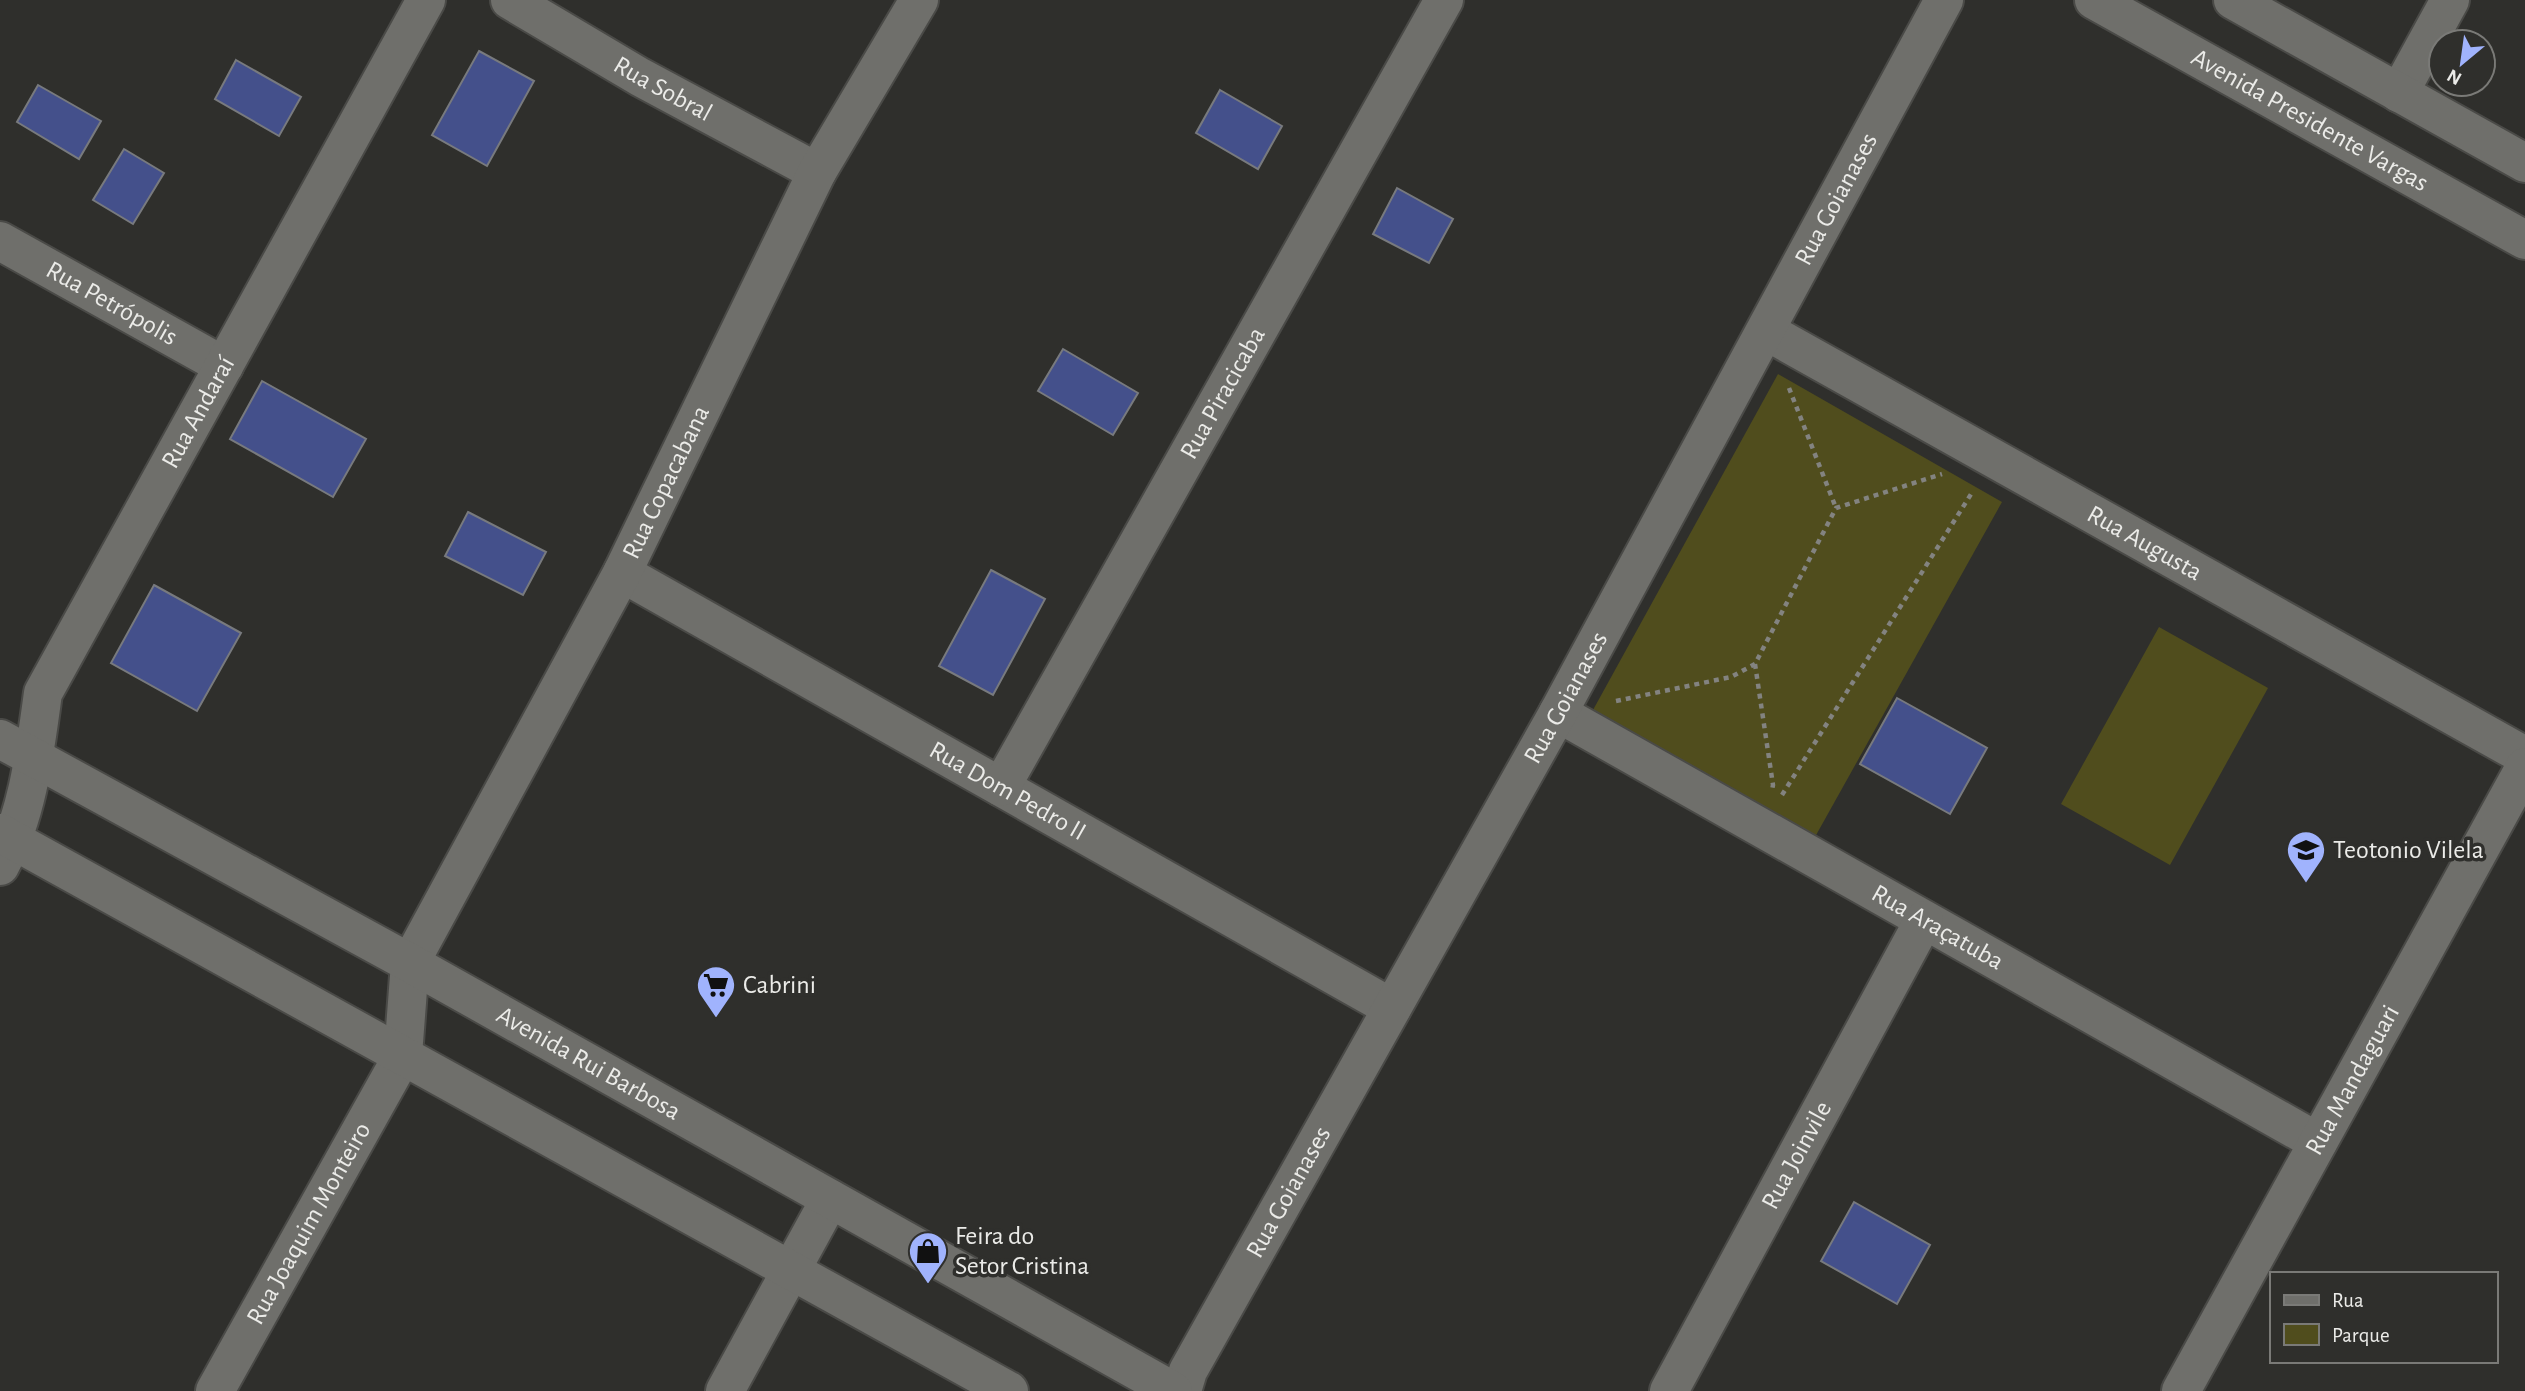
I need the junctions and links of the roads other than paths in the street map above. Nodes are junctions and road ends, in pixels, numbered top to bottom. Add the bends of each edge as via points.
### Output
1 (426, 0) edge
2 (510, 0) edge
3 (919, 0) edge
4 (1444, 0) edge
5 (1944, 0) edge
6 (2094, 0) edge
7 (2233, 0) edge
8 (2450, 0) edge
9 (2399, 93) junction
10 (2525, 163) edge
11 (817, 172) junction
12 (2525, 240) edge
13 (0, 241) edge
14 (1766, 331) junction
15 (224, 366) junction
16 (622, 573) junction
17 (1558, 713) junction
18 (0, 739) edge
19 (2525, 756) edge
20 (34, 758) junction
21 (2525, 767) edge
22 (1001, 787) junction
23 (4, 846) edge
24 (1924, 920) junction
25 (410, 963) junction
26 (1392, 1008) junction
27 (402, 1055) junction
28 (2318, 1142) junction
29 (830, 1199) junction
30 (791, 1271) junction
31 (215, 1391) edge
32 (724, 1391) edge
33 (1009, 1391) edge
34 (1173, 1391) edge
35 (1182, 1391) edge
36 (1670, 1391) edge
37 (2181, 1391) edge

1 - 15 street, Rua Andaraí
2 - 11 street, Rua Sobral via 640,77
3 - 11 street, Rua Copacabana
4 - 22 street, Rua Piracicaba
5 - 14 street, Rua Goianases
6 - 12 street, Avenida Presidente Vargas
7 - 9 street
8 - 9 street
9 - 10 street
11 - 16 street, Rua Copacabana
13 - 15 street, Rua Petrópolis
14 - 17 street, Rua Goianases
14 - 19 street, Rua Augusta
15 - 20 street, Rua Andaraí via 43,693
16 - 22 street, Rua Dom Pedro II
16 - 25 street, Rua Copacabana
17 - 24 street, Rua Araçatuba
17 - 26 street, Rua Goianases
18 - 20 street, Avenida Rui Barbosa
20 - 23 street, Rua Andaraí
20 - 25 street, Avenida Rui Barbosa
21 - 28 street, Rua Mandaguari
22 - 26 street, Rua Dom Pedro II
23 - 27 street
24 - 28 street, Rua Araçatuba
24 - 36 street, Rua Joinvile
25 - 27 street
25 - 29 street, Avenida Rui Barbosa
26 - 35 street, Rua Goianases via 1188,1371
27 - 30 street
27 - 31 street, Rua Joaquim Monteiro
28 - 37 street, Rua Mandaguari
29 - 30 street
29 - 34 street, Avenida Rui Barbosa
30 - 32 street
30 - 33 street

